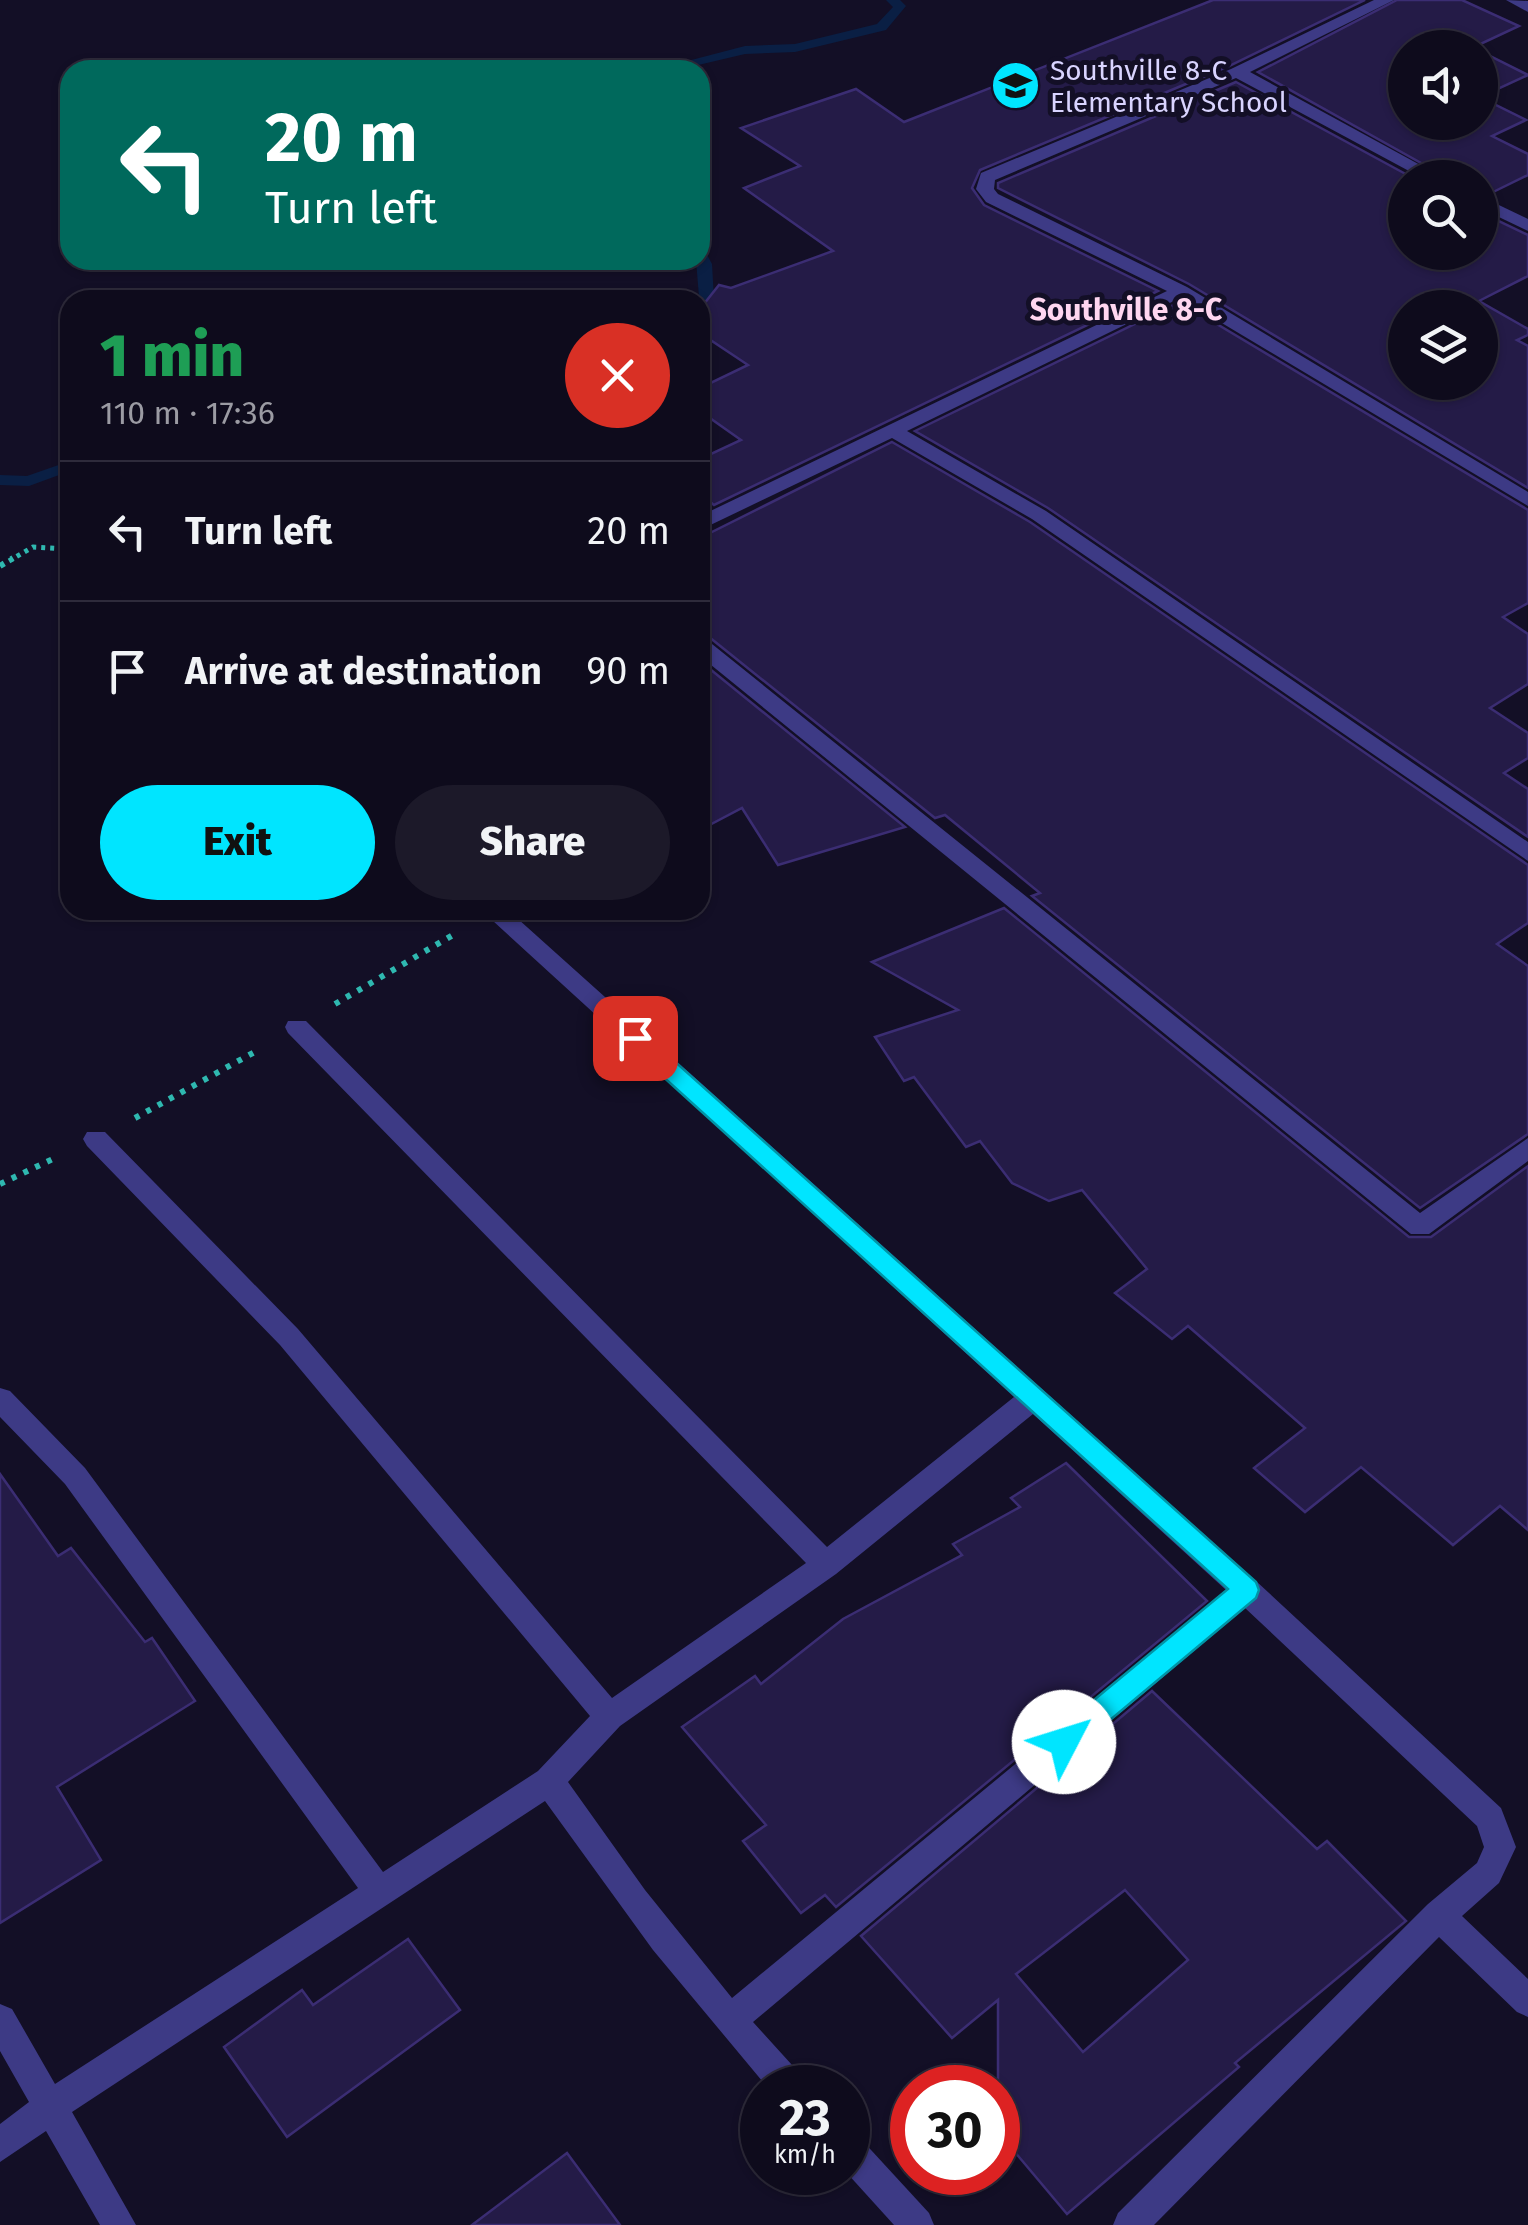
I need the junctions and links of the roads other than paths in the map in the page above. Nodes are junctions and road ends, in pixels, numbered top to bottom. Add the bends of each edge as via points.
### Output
1 (1386, 0) edge
2 (1514, 0) edge
3 (1528, 7) edge
4 (1237, 72) junction
5 (1402, 160) edge
6 (1498, 210) edge
7 (1528, 226) edge
8 (1181, 292) junction
9 (892, 430) junction
10 (1528, 500) edge
11 (710, 519) edge
12 (710, 653) edge
13 (1528, 853) edge
14 (503, 920) edge
15 (297, 1026) road end
16 (96, 1138) road end
17 (1528, 1148) edge
18 (0, 1398) edge
19 (1034, 1398) junction
20 (826, 1565) junction
21 (1246, 1590) junction
22 (608, 1717) junction
23 (549, 1781) junction
24 (380, 1894) junction
25 (1438, 1915) junction
26 (1528, 2000) edge
27 (0, 2020) edge
28 (728, 2021) junction
29 (769, 2065) edge
30 (51, 2106) junction
31 (0, 2145) edge
32 (870, 2174) edge
33 (119, 2225) edge
34 (917, 2225) edge
35 (1130, 2225) edge

1 - 4 street
2 - 3 street
4 - 5 street
4 - 8 street via 984,182 992,198
6 - 7 street
8 - 9 street
8 - 10 street
9 - 11 street
9 - 13 street via 1039,515
12 - 17 street via 1420,1228
14 - 19 street
15 - 20 street
16 - 22 street via 289,1337
18 - 24 street via 75,1476
19 - 20 street
19 - 21 street
20 - 22 street
21 - 25 street via 1490,1818 1500,1847 1488,1873
21 - 28 street
22 - 23 street
23 - 24 street
23 - 28 street
24 - 30 street
25 - 26 street
25 - 35 street
27 - 30 street
28 - 29 street
30 - 31 street
30 - 33 street
32 - 34 street

